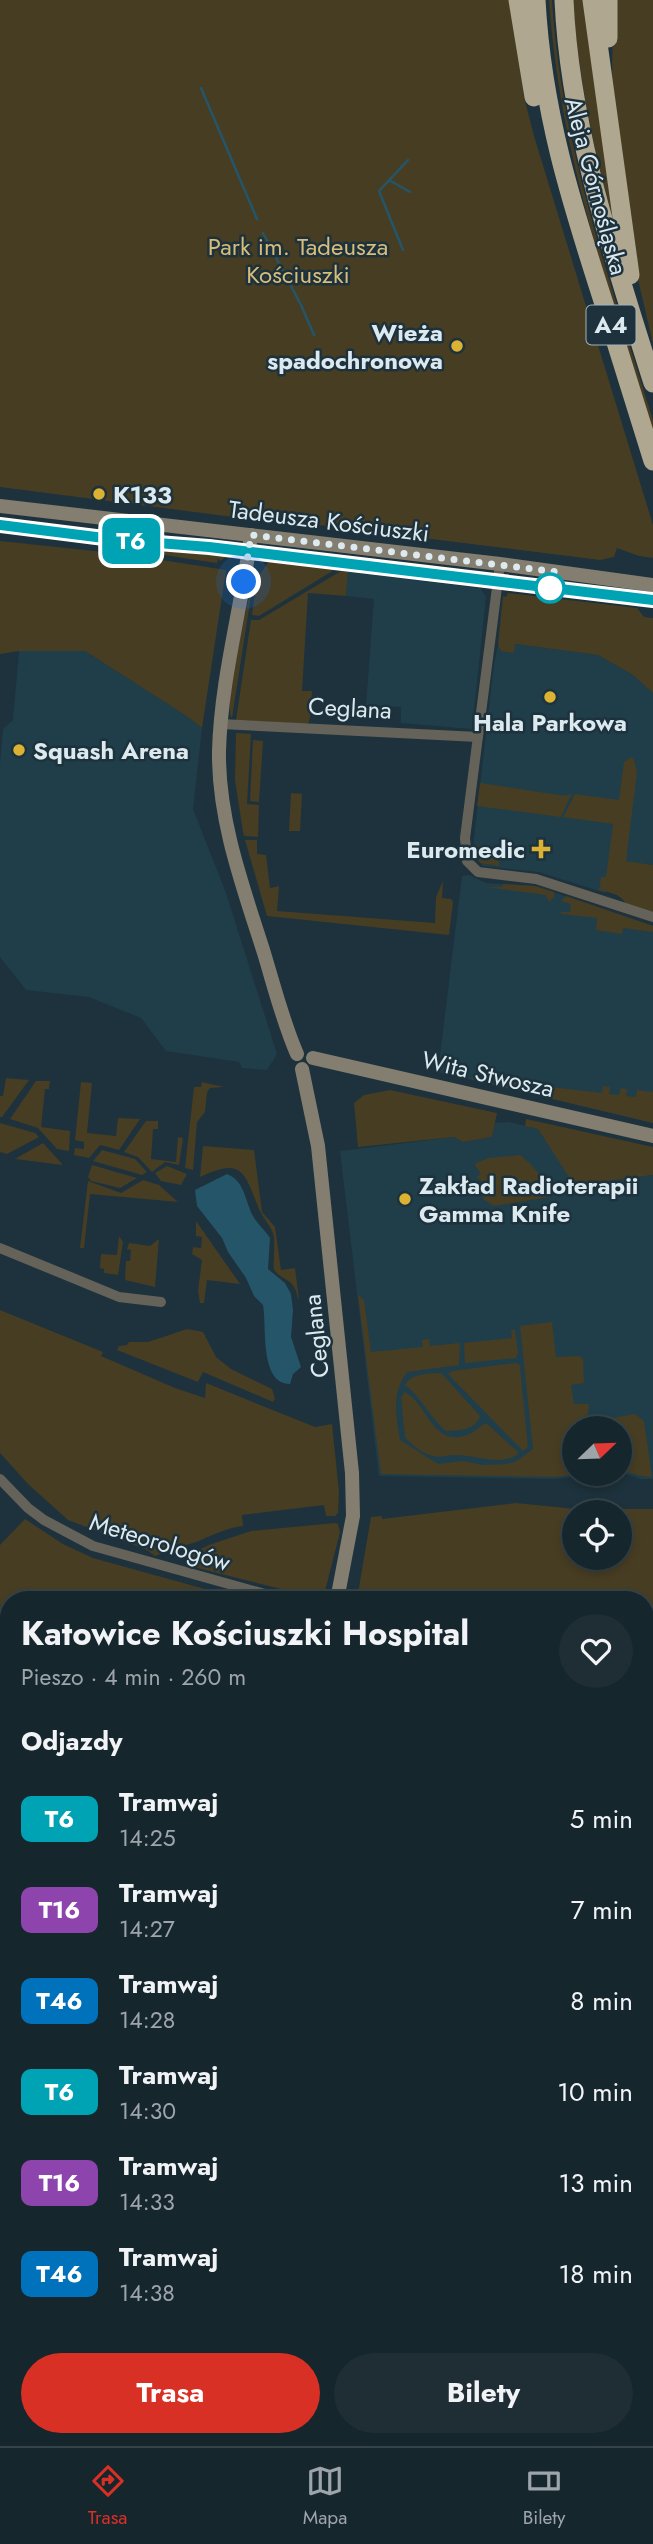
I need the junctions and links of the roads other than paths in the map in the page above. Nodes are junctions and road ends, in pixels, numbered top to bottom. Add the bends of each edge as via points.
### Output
1 (519, 0) edge
2 (536, 0) edge
3 (564, 0) edge
4 (592, 0) edge
5 (608, 0) edge
6 (607, 98) junction
7 (567, 190) junction
8 (639, 338) junction
9 (653, 383) edge
10 (653, 461) edge
11 (0, 506) edge
12 (251, 535) junction
13 (500, 564) junction
14 (650, 584) edge
15 (220, 724) junction
16 (478, 737) junction
17 (653, 917) edge
18 (307, 1063) junction
19 (653, 1136) edge
20 (0, 1248) edge
21 (160, 1302) dead end
22 (0, 1479) edge
23 (254, 1591) edge
24 (339, 1591) edge

1 - 7 highway via 541,129
2 - 7 highway, Aleja Górnośląska / A4 via 539,52
3 - 8 highway, Aleja Górnośląska / A4 via 582,136
4 - 6 highway
5 - 6 highway
6 - 8 highway
7 - 10 highway, Aleja Górnośląska / A4
8 - 9 highway, Aleja Górnośląska / A4
11 - 12 street, Tadeusza Kościuszki
12 - 13 street, Tadeusza Kościuszki
12 - 15 street
13 - 14 street, Tadeusza Kościuszki
13 - 16 street
15 - 16 street, Ceglana
15 - 18 street, Wita Stwosza via 227,829 297,1054 306,1051
16 - 17 street via 464,849 471,866 486,875 542,881
18 - 19 street, Wita Stwosza
18 - 24 street, Ceglana via 352,1473 354,1516
20 - 21 street via 119,1297
22 - 23 street, Meteorologów via 44,1520 93,1546

